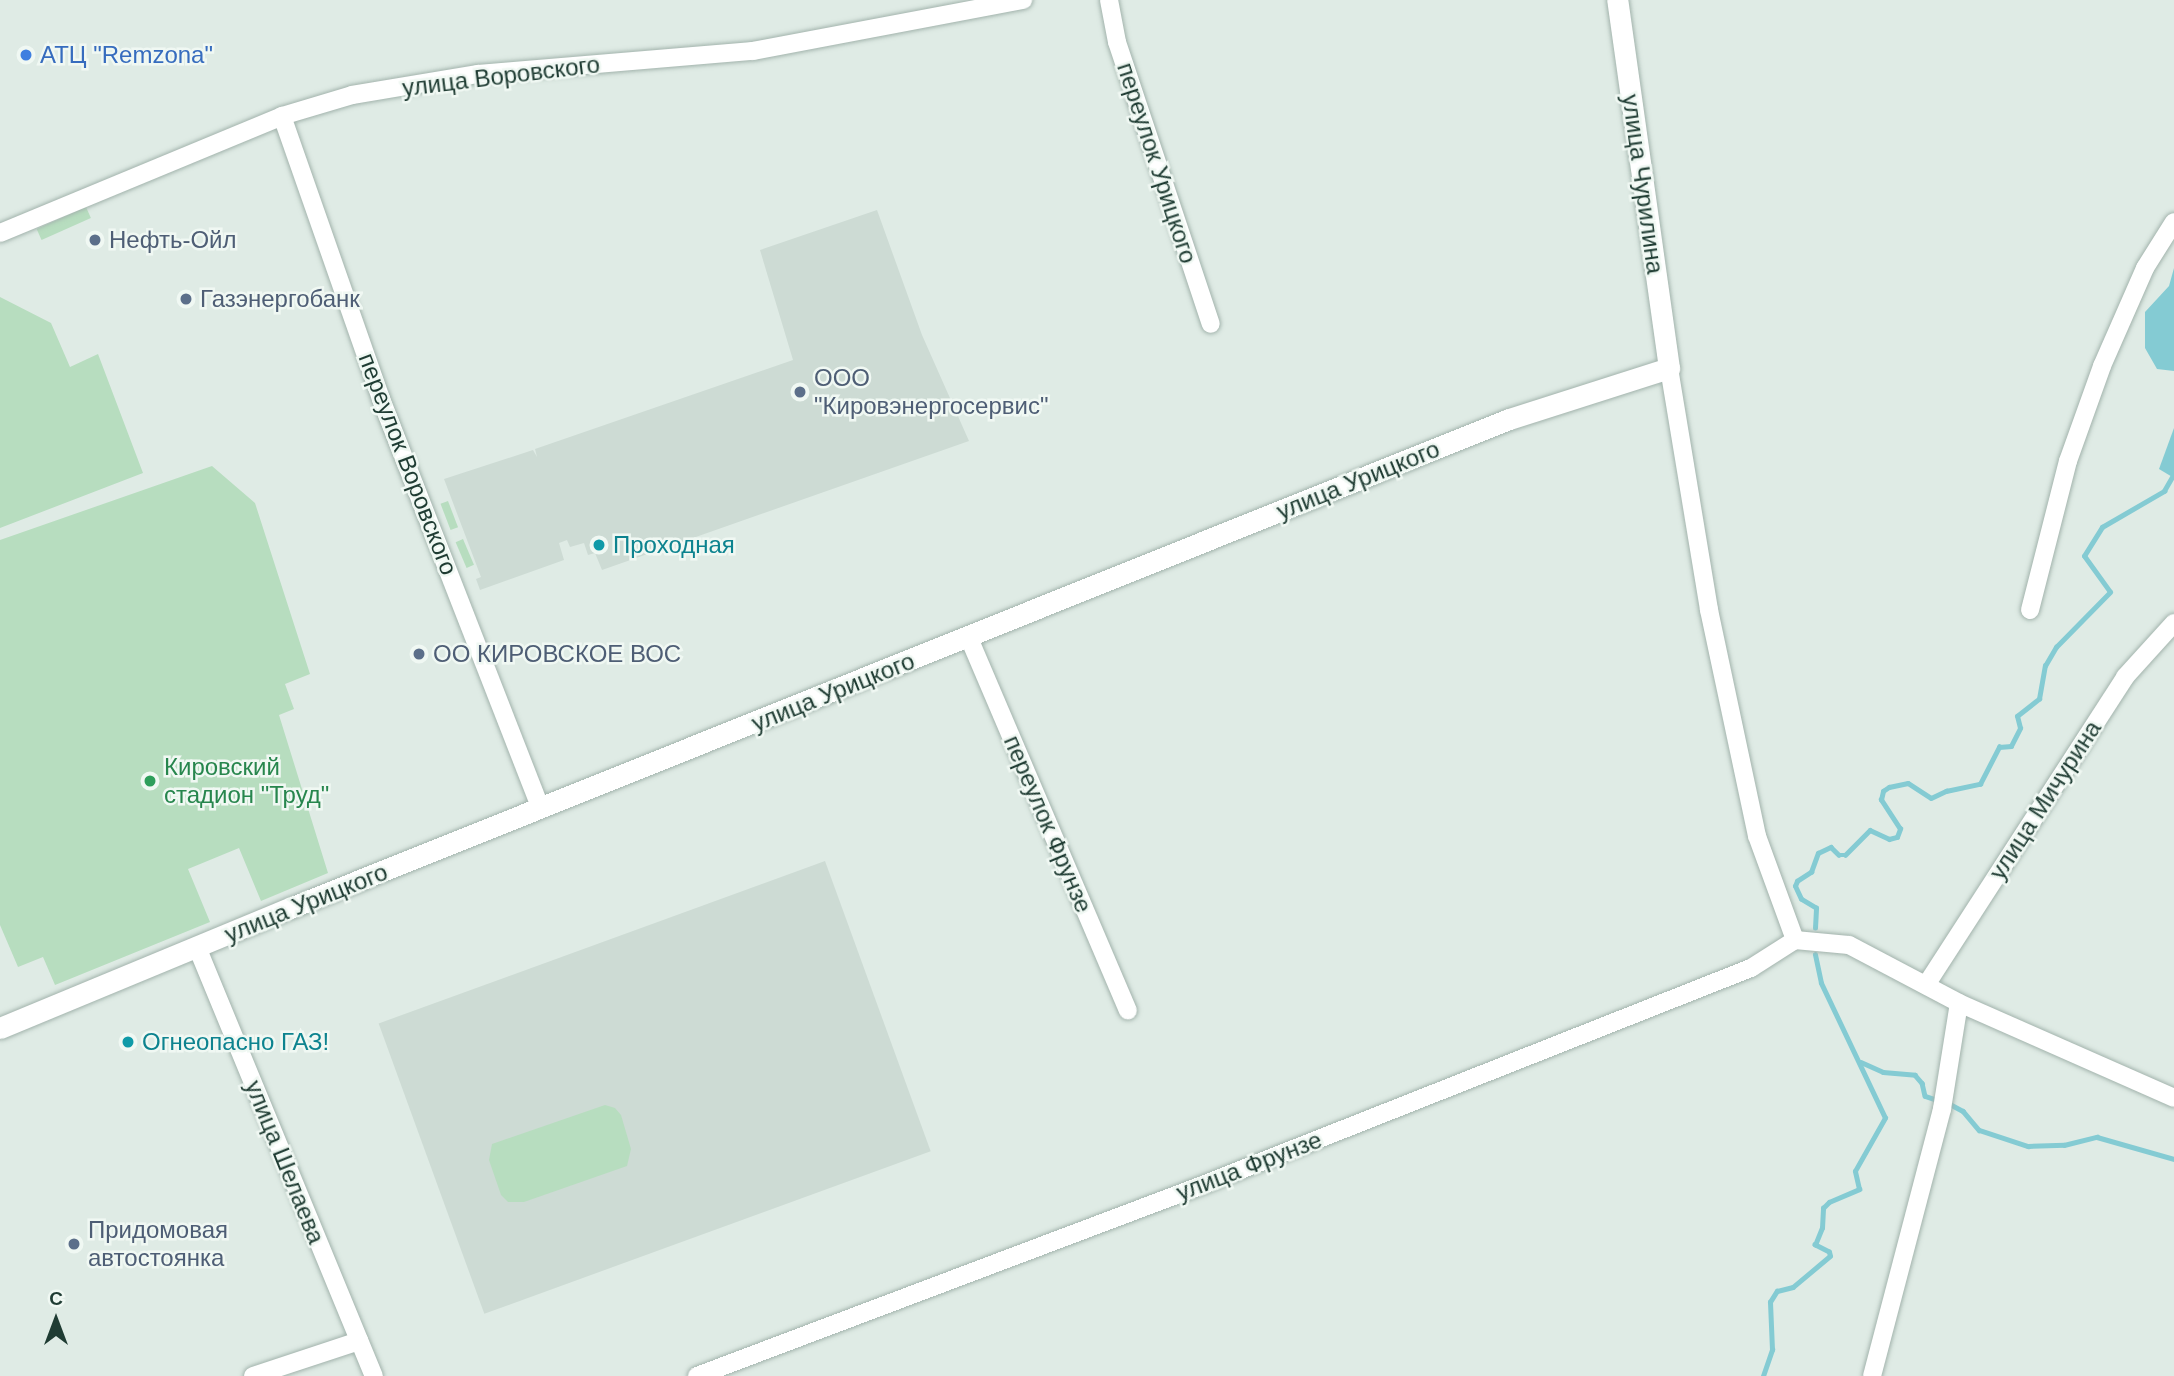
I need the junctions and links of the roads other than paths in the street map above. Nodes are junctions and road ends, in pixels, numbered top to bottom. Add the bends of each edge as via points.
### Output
1 (1023, 0) edge
2 (1109, 0) edge
3 (1617, 0) edge
4 (282, 116) junction
5 (2174, 222) edge
6 (0, 233) edge
7 (1211, 324) dead end
8 (1669, 368) junction
9 (2030, 610) dead end
10 (2174, 623) edge
11 (969, 638) junction
12 (541, 809) junction
13 (1795, 940) junction
14 (197, 947) junction
15 (1926, 985) junction
16 (1959, 1003) junction
17 (1128, 1011) dead end
18 (0, 1028) edge
19 (2174, 1098) edge
20 (359, 1341) junction
21 (253, 1376) edge
22 (374, 1376) edge
23 (697, 1376) edge
24 (1872, 1376) edge

1 - 4 street, улица Воровского via 752,51 478,74 352,95
2 - 7 street, переулок Урицкого via 1117,42
3 - 8 street, улица Чурилина
4 - 6 street, улица Воровского
4 - 12 street, переулок Воровского via 381,399
5 - 9 street via 2145,268 2102,366 2068,461
8 - 11 street, улица Урицкого via 1509,419
8 - 13 street via 1709,610 1757,836
10 - 15 street, улица Мичурина via 2125,677
11 - 12 street, улица Урицкого
11 - 17 street, переулок Фрунзе
12 - 14 street, улица Урицкого
13 - 15 street via 1849,945
13 - 23 street, улица Фрунзе via 1726,978 1200,1186
14 - 18 street, улица Урицкого
14 - 20 street, улица Шелаева
15 - 16 street
16 - 19 street
16 - 24 street via 1942,1109
20 - 21 street
20 - 22 street, улица Шелаева

